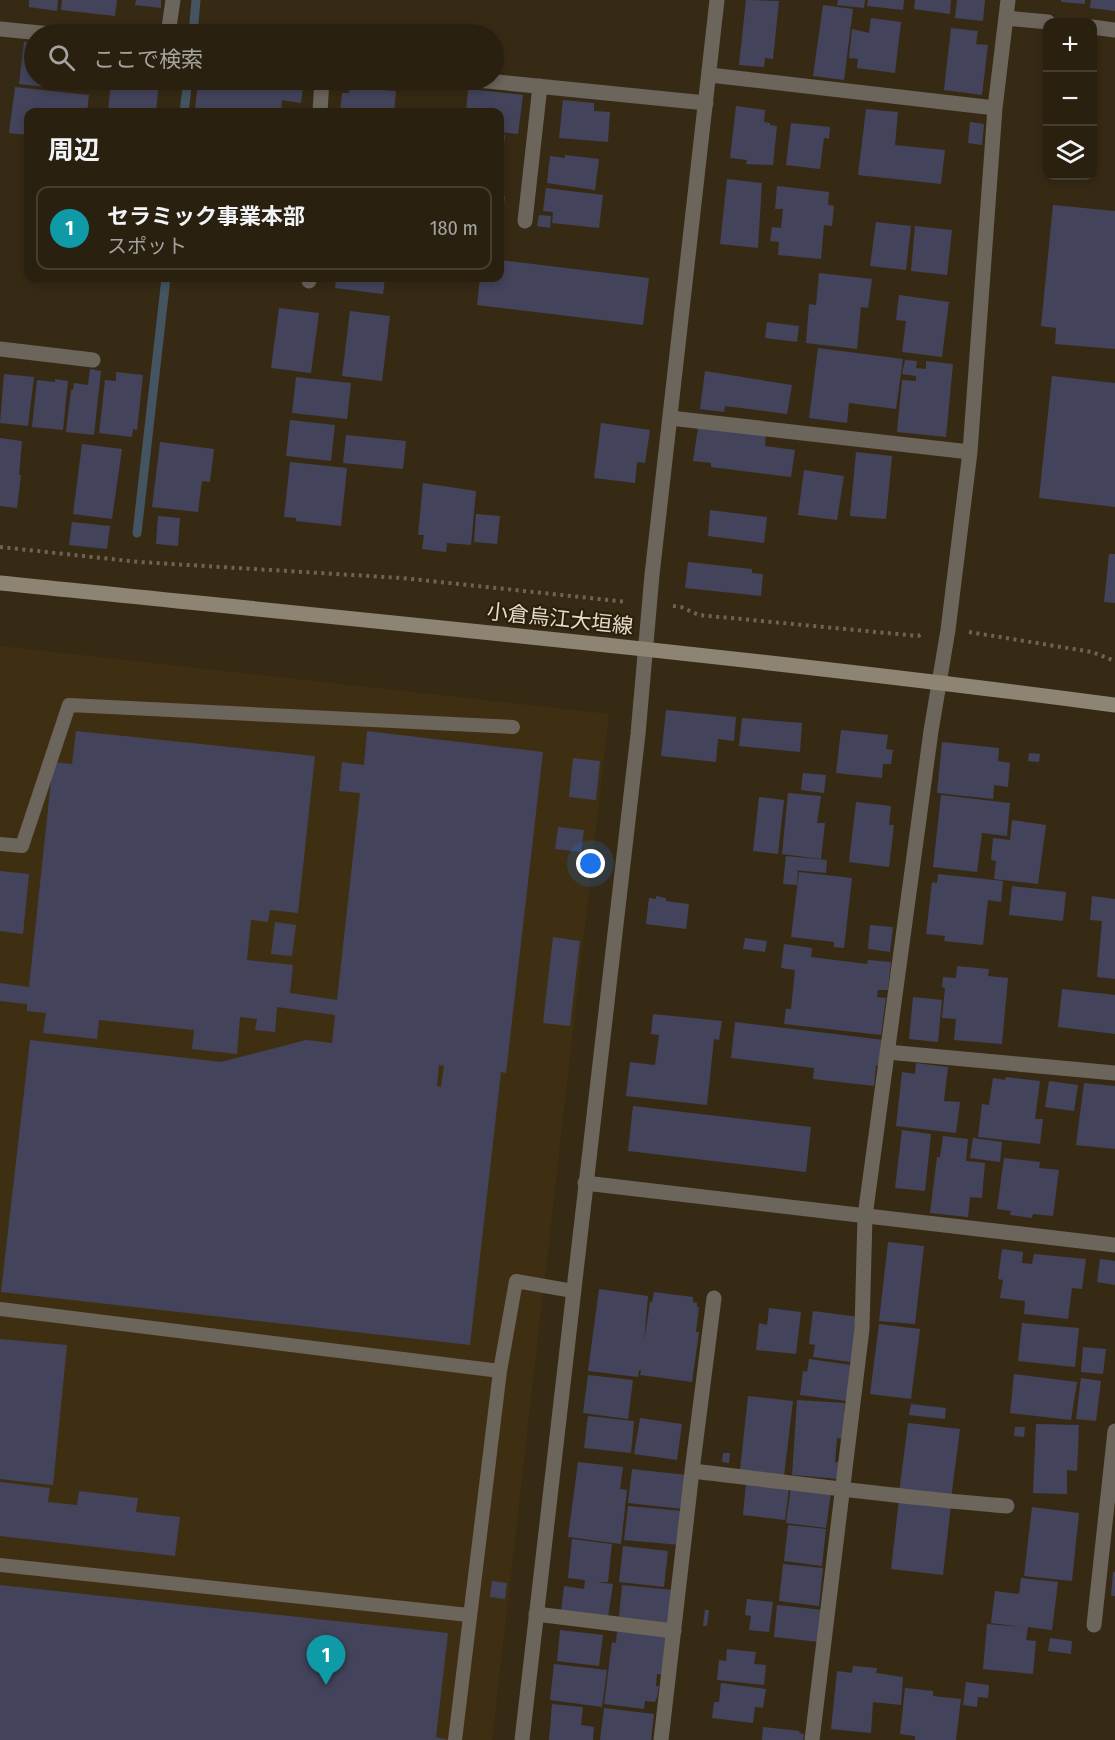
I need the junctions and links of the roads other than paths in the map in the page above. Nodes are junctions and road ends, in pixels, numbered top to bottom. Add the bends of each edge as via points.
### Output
1 (173, 0) edge
2 (717, 0) edge
3 (1008, 0) edge
4 (1006, 18) junction
5 (1043, 22) edge
6 (169, 24) edge
7 (1097, 28) edge
8 (0, 29) edge
9 (1115, 30) edge
10 (24, 31) edge
11 (710, 75) junction
12 (504, 83) edge
13 (540, 86) junction
14 (321, 90) edge
15 (706, 103) junction
16 (320, 108) edge
17 (995, 108) junction
18 (525, 221) dead end
19 (0, 349) edge
20 (93, 360) dead end
21 (670, 418) junction
22 (970, 452) junction
23 (0, 583) edge
24 (644, 649) junction
25 (938, 682) junction
26 (1115, 705) edge
27 (513, 727) dead end
28 (0, 844) edge
29 (887, 1052) junction
30 (1115, 1073) edge
31 (585, 1183) junction
32 (865, 1216) junction
33 (1115, 1245) edge
34 (573, 1290) junction
35 (714, 1298) dead end
36 (0, 1309) edge
37 (500, 1371) junction
38 (1115, 1431) edge
39 (692, 1471) junction
40 (843, 1488) junction
41 (1007, 1506) dead end
42 (0, 1565) edge
43 (536, 1614) junction
44 (469, 1615) junction
45 (1094, 1625) dead end
46 (674, 1631) junction
47 (455, 1740) edge
48 (522, 1740) edge
49 (662, 1740) edge
50 (812, 1740) edge

1 - 6 street
2 - 11 street
3 - 4 street
4 - 5 street
4 - 17 street
7 - 9 street
8 - 10 street
11 - 15 street
11 - 17 street
12 - 13 street
13 - 15 street
13 - 18 street
14 - 16 street
15 - 21 street
17 - 22 street
19 - 20 street
21 - 22 street
21 - 24 street
22 - 25 street
23 - 24 main road, 小倉烏江大垣線
24 - 25 main road, 小倉烏江大垣線
24 - 31 street via 638,734
25 - 26 main road, 小倉烏江大垣線
25 - 29 street
27 - 28 lane via 69,705 22,846
29 - 30 street
29 - 32 street
31 - 32 street
31 - 34 street
32 - 33 street
32 - 40 street via 862,1329
34 - 37 lane via 516,1281
34 - 43 street
35 - 39 street
36 - 37 lane
37 - 44 lane
38 - 45 street
39 - 40 street
39 - 46 street
40 - 41 street
40 - 50 street
42 - 44 lane
43 - 46 street
43 - 48 street
44 - 47 lane
46 - 49 street

